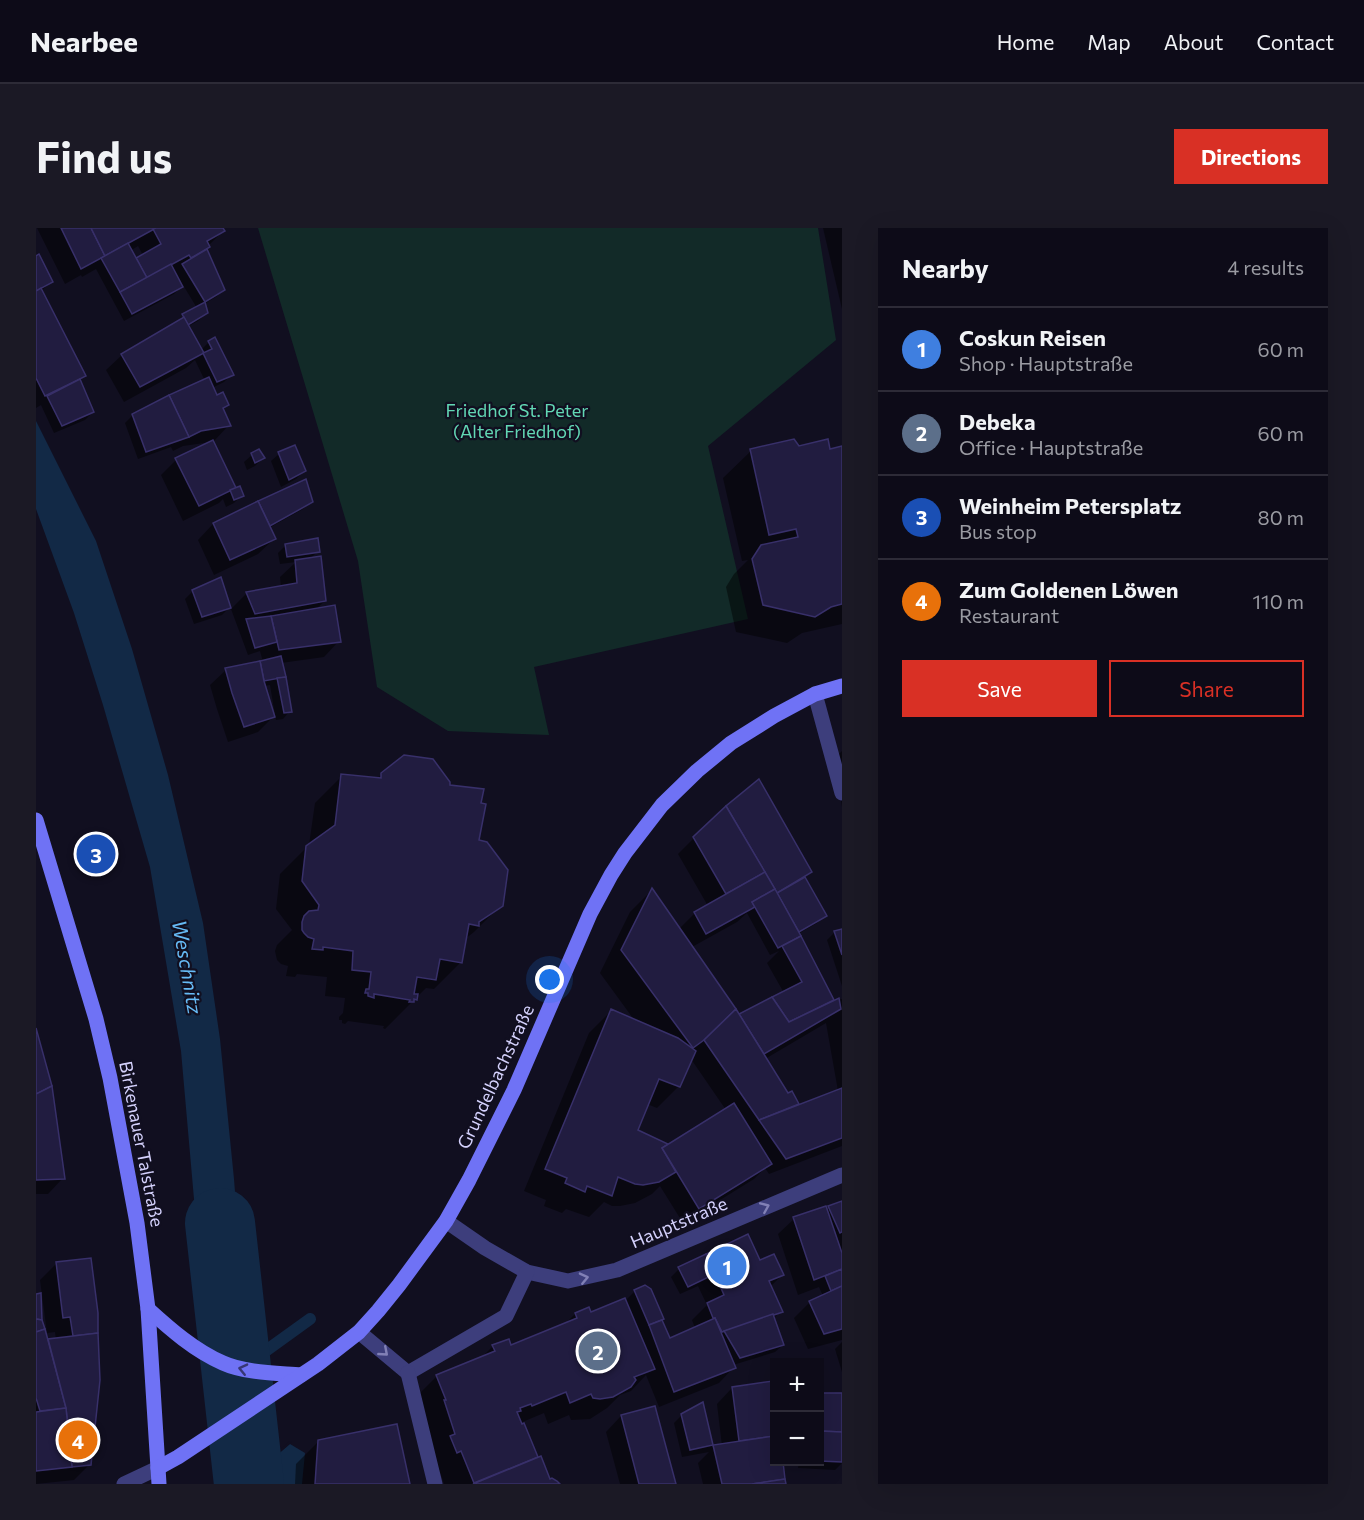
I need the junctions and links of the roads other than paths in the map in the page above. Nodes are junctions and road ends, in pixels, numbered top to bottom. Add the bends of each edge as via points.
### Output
1 (842, 686) edge
2 (814, 694) junction
3 (842, 793) edge
4 (36, 820) edge
5 (842, 1175) edge
6 (446, 1221) junction
7 (527, 1272) junction
8 (148, 1309) junction
9 (360, 1332) junction
10 (408, 1373) junction
11 (301, 1375) junction
12 (158, 1468) junction
13 (124, 1484) edge
14 (159, 1484) edge
15 (435, 1484) edge

1 - 2 main road, Grundelbachstraße
2 - 3 street
2 - 6 main road, Grundelbachstraße via 731,743 697,771 662,805 625,853 590,914 514,1090
4 - 8 main road, Birkenauer Talstraße via 108,1068 137,1222
7 -> 5 street, Hauptstraße via 568,1281 617,1270
6 - 7 street, Hauptstraße
6 - 9 main road, Grundelbachstraße
7 - 10 street via 506,1316
11 -> 8 main road via 258,1372 224,1364 199,1350
8 - 12 main road, Birkenauer Talstraße
9 -> 10 street
9 - 11 main road, Grundelbachstraße
10 - 15 street
11 - 12 main road, Grundelbachstraße
12 - 13 street
12 - 14 main road, Birkenauer Talstraße

